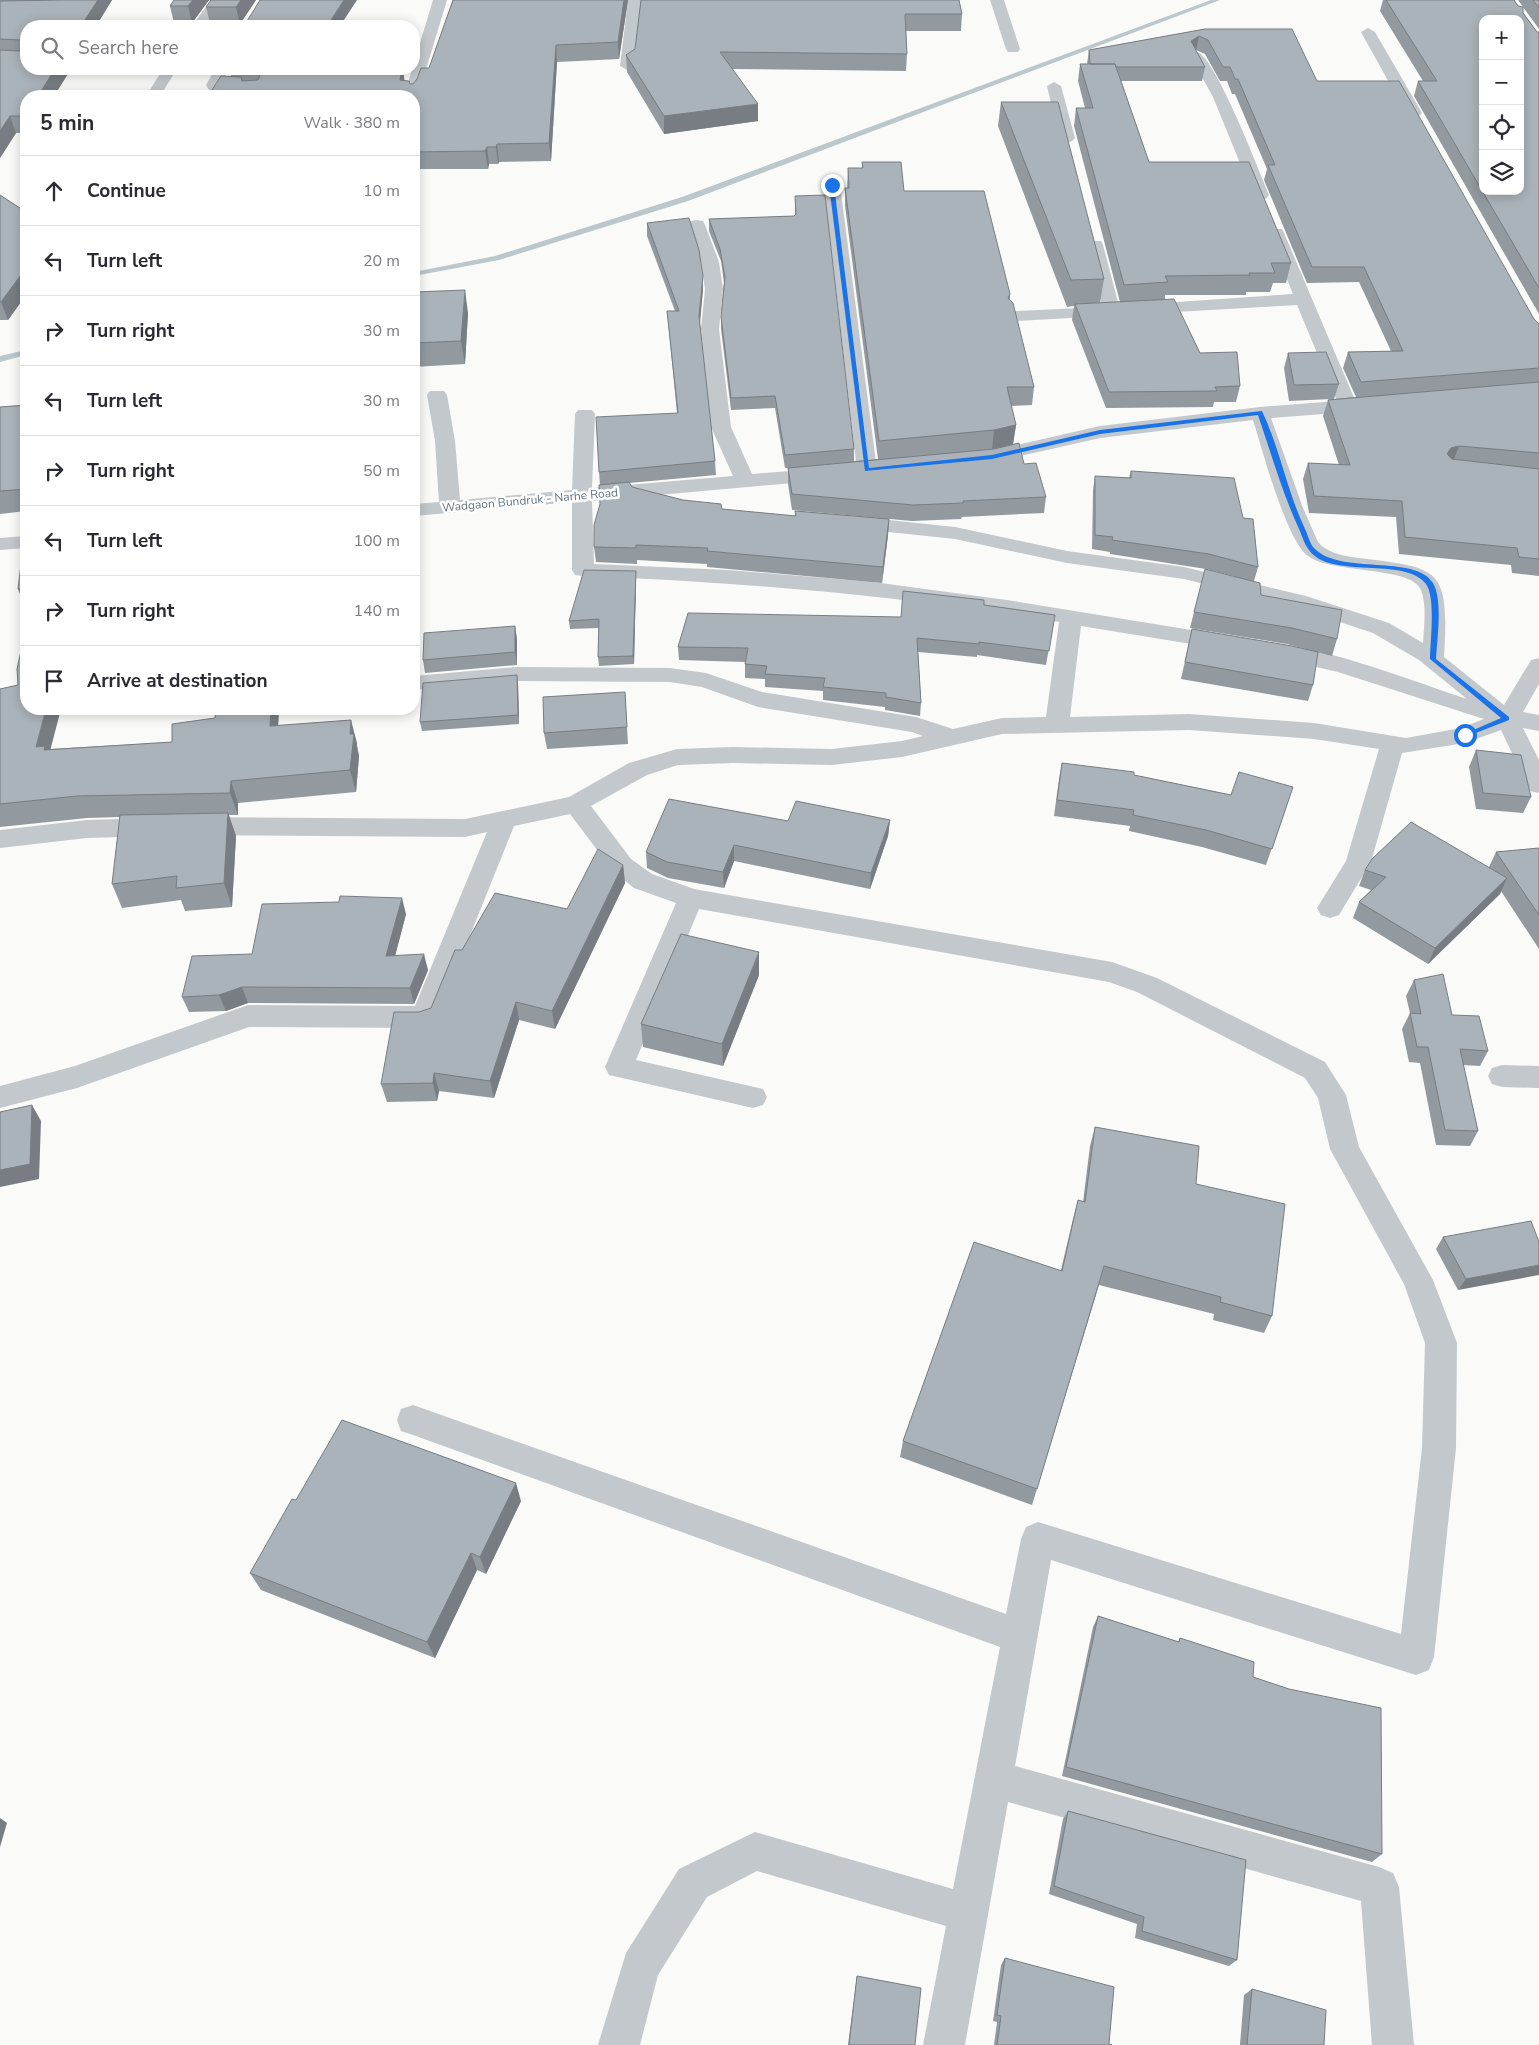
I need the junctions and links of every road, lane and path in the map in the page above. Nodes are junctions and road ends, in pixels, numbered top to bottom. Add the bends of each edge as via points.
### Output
1 (218, 0) edge
2 (440, 0) edge
3 (635, 0) edge
4 (997, 0) edge
5 (204, 20) edge
6 (1368, 32) dead end
7 (1013, 49) dead end
8 (1197, 56) edge
9 (627, 66) edge
10 (420, 69) edge
11 (166, 75) edge
12 (219, 75) edge
13 (418, 75) edge
14 (258, 86) edge
15 (1054, 86) dead end
16 (157, 90) edge
17 (414, 90) edge
18 (1422, 127) edge
19 (1071, 152) edge
20 (832, 185) dead end
21 (697, 225) dead end
22 (1090, 227) edge
23 (1303, 299) junction
24 (1112, 312) junction
25 (1017, 316) edge
26 (436, 396) dead end
27 (1386, 403) edge
28 (1348, 406) junction
29 (1260, 413) junction
30 (585, 414) dead end
31 (963, 460) edge
32 (745, 481) junction
33 (619, 492) junction
34 (582, 495) junction
35 (450, 507) junction
36 (684, 508) edge
37 (420, 510) edge
38 (829, 520) edge
39 (20, 542) edge
40 (0, 544) edge
41 (1071, 618) junction
42 (1433, 659) junction
43 (1539, 665) edge
44 (420, 682) edge
45 (1506, 719) junction
46 (1539, 723) edge
47 (1056, 725) junction
48 (953, 738) junction
49 (1392, 744) junction
50 (1539, 785) edge
51 (576, 804) junction
52 (504, 820) junction
53 (0, 839) edge
54 (691, 898) junction
55 (1330, 908) dead end
56 (1502, 1076) dead end
57 (1539, 1077) edge
58 (0, 1096) edge
59 (753, 1097) dead end
60 (413, 1420) dead end
61 (1021, 1636) junction
62 (993, 1779) junction
63 (968, 1913) junction
64 (619, 2045) edge
65 (944, 2045) edge
66 (1393, 2045) edge

1 - 5 street
2 - 10 street
3 - 9 street
4 - 7 street
6 - 18 street
8 - 23 street via 1220,97
11 - 16 street
12 - 14 street via 214,87
13 - 17 street
15 - 19 street
20 - 32 street, Wadgaon Bundruk - Narhe Road via 876,469
21 - 32 street via 710,262 714,289 710,329 721,427
22 - 24 street
23 - 24 street
23 - 28 street
24 - 25 street
26 - 35 street via 445,440
27 - 28 street
28 - 29 street
29 - 31 street via 1100,432 992,457
29 - 42 street via 1295,515 1312,550 1342,564 1393,568 1418,575 1430,584 1434,604
30 - 34 street
32 - 33 street, Wadgaon Bundruk - Narhe Road
33 - 34 street, Wadgaon Bundruk - Narhe Road
33 - 36 street
34 - 35 street, Wadgaon Bundruk - Narhe Road
34 - 41 street via 583,570 722,575 874,589
35 - 37 street, Wadgaon Bundruk - Narhe Road
38 - 42 street via 956,534 1067,557 1184,573 1298,601 1381,628
39 - 40 street
41 - 45 street via 1287,653 1357,671
41 - 47 street
42 - 45 street
43 - 45 street
44 - 48 street via 517,674 670,675 706,680 758,699 916,725
45 - 46 street
45 - 49 street via 1465,735 1406,746
45 - 50 street
47 - 48 street via 1002,726
47 - 49 street via 1189,722 1314,731
48 - 51 street via 902,749 832,757 676,757 638,769
49 - 55 street via 1358,862
51 - 52 street
51 - 54 street via 622,866 643,881
52 - 53 street via 465,828 260,824 87,829
52 - 58 street via 424,1017 248,1016 77,1076
54 - 59 street via 619,1067
54 - 61 street via 1112,972 1147,985 1315,1070 1332,1095 1345,1149 1418,1280 1440,1343 1438,1448 1416,1657 1038,1539
56 - 57 street
60 - 61 street
61 - 62 street
62 - 63 street
62 - 66 street via 1379,1886
63 - 64 street via 755,1851 693,1882 640,1967
63 - 65 street

